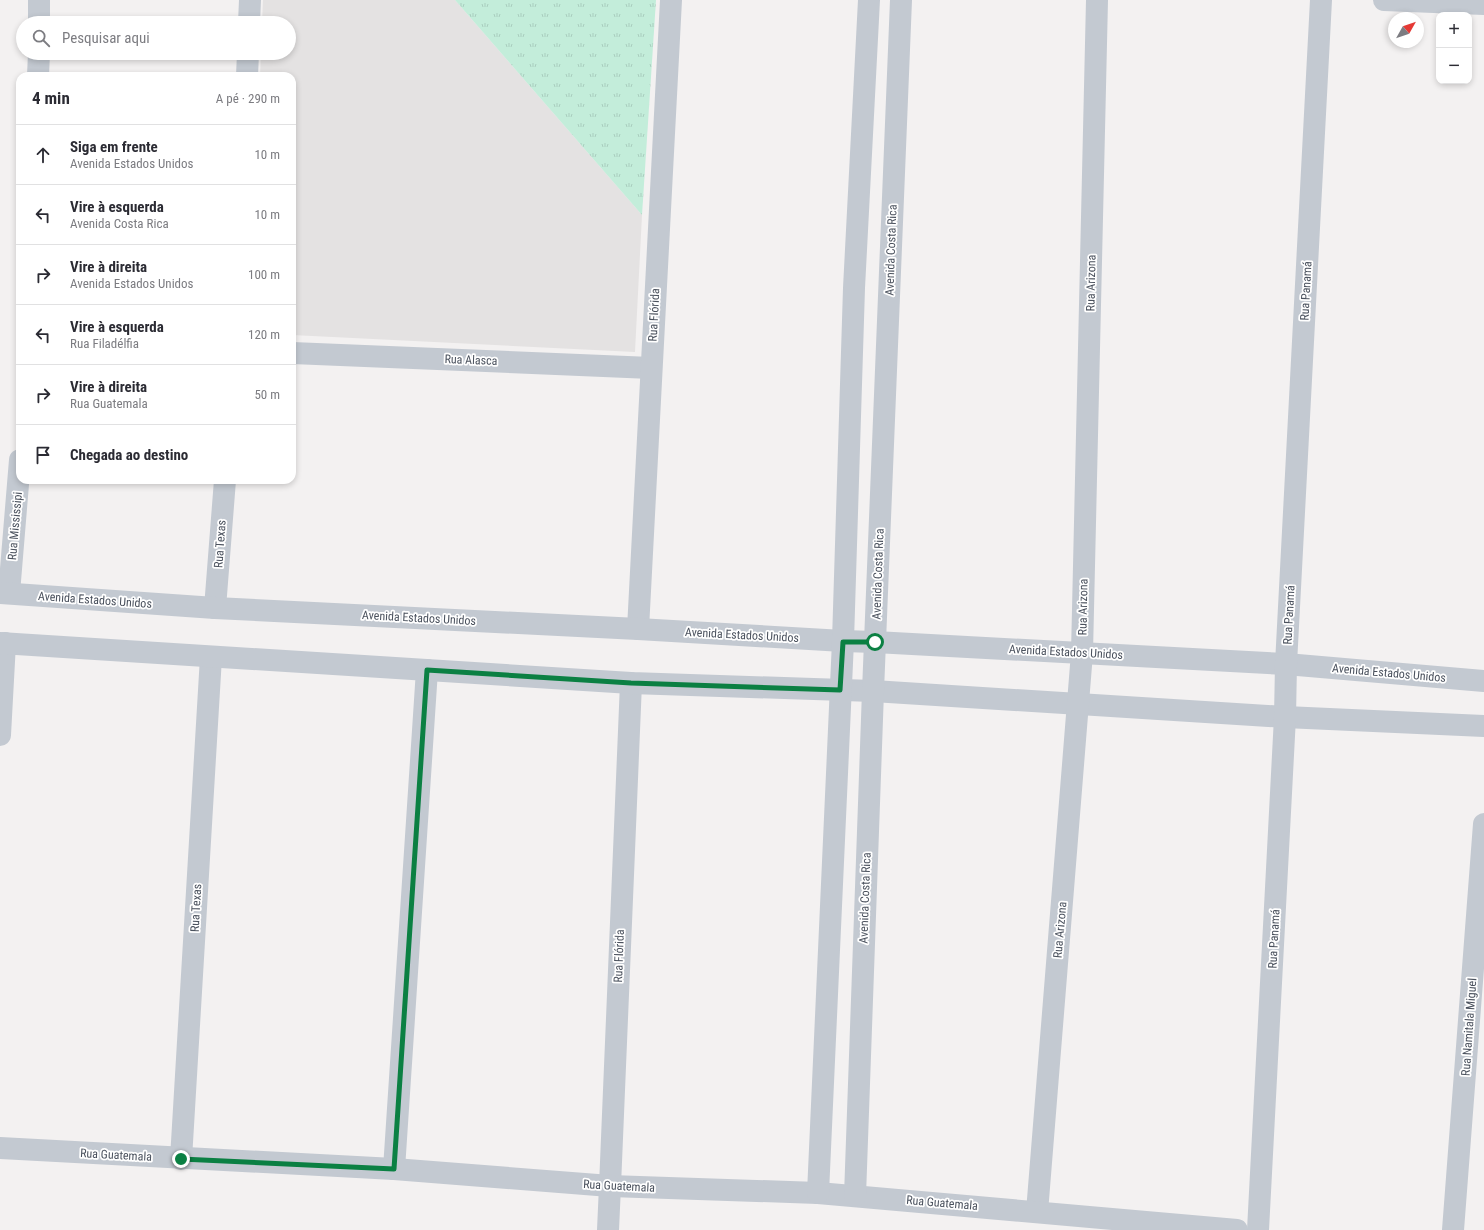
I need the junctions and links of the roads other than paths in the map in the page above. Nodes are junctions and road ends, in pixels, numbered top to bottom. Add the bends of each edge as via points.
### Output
1 (39, 0) edge
2 (250, 0) edge
3 (671, 0) edge
4 (869, 0) edge
5 (901, 0) edge
6 (1097, 0) edge
7 (1321, 0) edge
8 (1384, 0) edge
9 (1484, 4) edge
10 (39, 16) edge
11 (249, 16) edge
12 (38, 60) edge
13 (248, 60) edge
14 (38, 72) edge
15 (247, 72) edge
16 (296, 352) edge
17 (651, 368) junction
18 (17, 484) edge
19 (225, 484) edge
20 (5, 593) edge
21 (215, 608) junction
22 (638, 629) junction
23 (843, 642) junction
24 (875, 642) junction
25 (2, 643) edge
26 (1082, 653) junction
27 (211, 657) junction
28 (1286, 664) junction
29 (427, 670) junction
30 (1484, 681) edge
31 (631, 683) junction
32 (840, 690) junction
33 (873, 691) junction
34 (1077, 703) junction
35 (1285, 716) junction
36 (1484, 726) edge
37 (0, 735) edge
38 (1484, 824) edge
39 (0, 1148) edge
40 (181, 1159) junction
41 (394, 1169) junction
42 (610, 1186) junction
43 (818, 1193) junction
44 (855, 1196) junction
45 (1037, 1212) junction
46 (608, 1230) edge
47 (1237, 1230) edge
48 (1258, 1230) edge
49 (1453, 1230) edge

1 - 10 street
2 - 11 street
3 - 17 street, Rua Flórida
4 - 23 street via 854,288
5 - 24 street, Avenida Costa Rica
6 - 26 street, Rua Arizona
7 - 28 street, Rua Panamá
8 - 9 street
12 - 14 street
13 - 15 street
16 - 17 street, Rua Alasca
17 - 22 street, Rua Flórida
18 - 20 street, Rua Mississipi
19 - 21 street, Rua Texas
20 - 21 street, Avenida Estados Unidos
21 - 22 street, Avenida Estados Unidos
22 - 23 street, Avenida Estados Unidos
23 - 24 street, Avenida Estados Unidos
23 - 32 street
24 - 26 street, Avenida Estados Unidos
24 - 33 street, Avenida Costa Rica
25 - 27 street
25 - 37 street
26 - 28 street, Avenida Estados Unidos
26 - 34 street, Rua Arizona
27 - 29 street
27 - 40 street, Rua Texas
28 - 30 street, Avenida Estados Unidos
28 - 35 street, Rua Panamá
29 - 31 street
29 - 41 street
31 - 32 street
31 - 42 street, Rua Flórida
32 - 33 street
32 - 43 street
33 - 34 street
33 - 44 street, Avenida Costa Rica
34 - 35 street
34 - 45 street, Rua Arizona
35 - 36 street
35 - 48 street, Rua Panamá
38 - 49 street, Rua Namitala Miguel
39 - 40 street, Rua Guatemala
40 - 41 street, Rua Guatemala
41 - 42 street, Rua Guatemala
42 - 43 street, Rua Guatemala
42 - 46 street, Rua Flórida
43 - 44 street, Rua Guatemala
44 - 45 street, Rua Guatemala
45 - 47 street, Rua Guatemala

